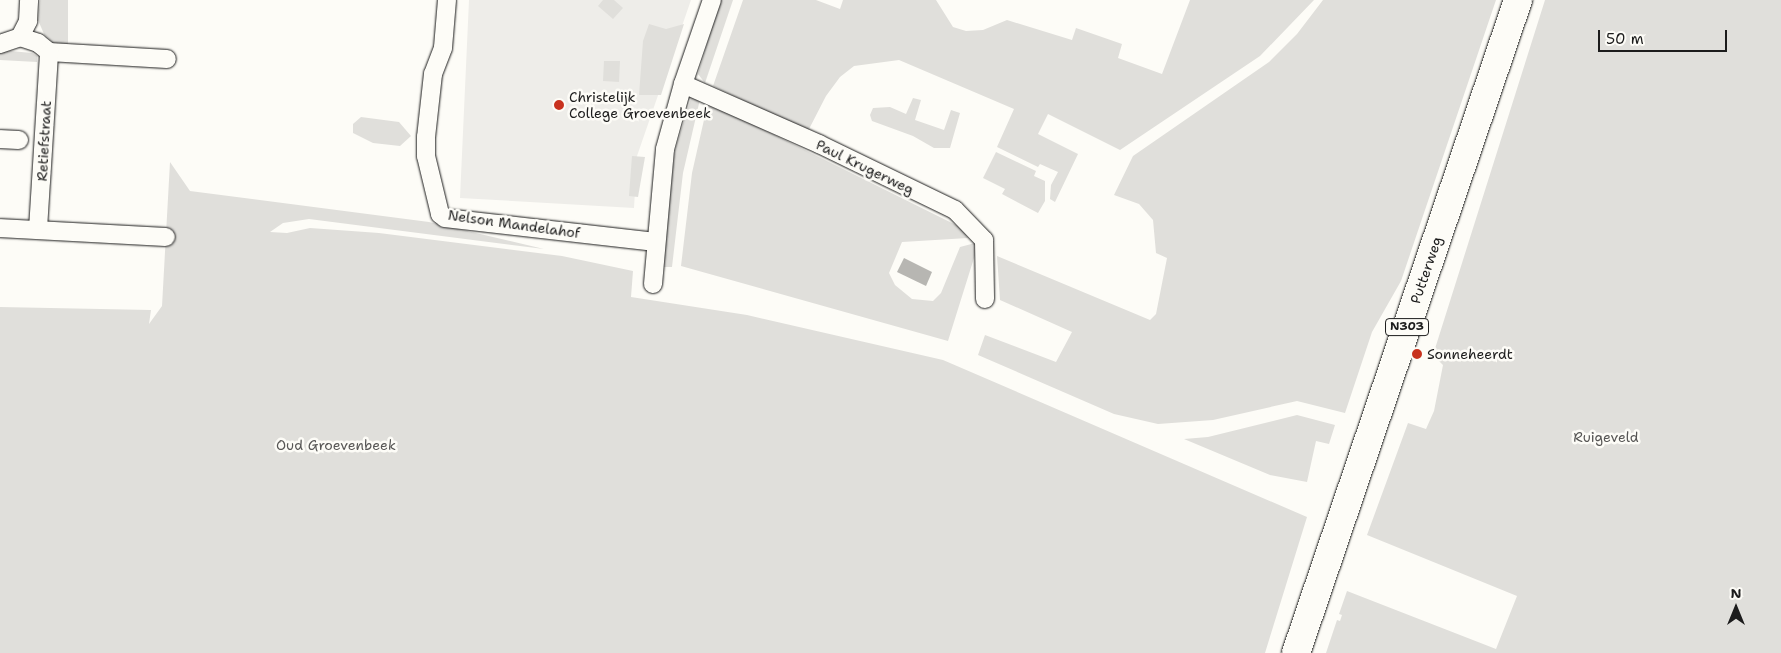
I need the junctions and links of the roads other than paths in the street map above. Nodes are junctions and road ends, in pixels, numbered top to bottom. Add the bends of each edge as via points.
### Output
1 (29, 0) edge
2 (447, 0) edge
3 (712, 0) edge
4 (1518, 0) edge
5 (20, 37) junction
6 (0, 44) edge
7 (49, 52) junction
8 (167, 59) dead end
9 (683, 84) junction
10 (0, 139) edge
11 (19, 140) dead end
12 (0, 228) edge
13 (38, 230) junction
14 (166, 237) dead end
15 (656, 242) junction
16 (653, 284) dead end
17 (985, 299) dead end
18 (1296, 653) edge

1 - 5 street via 28,21
2 - 15 street, Nelson Mandelahof via 443,48 433,74 426,137 426,156 440,214 445,218
3 - 9 street
4 - 18 main road, Putterweg / N303
5 - 6 street
5 - 7 street
7 - 8 street
7 - 13 street, Retiefstraat
9 - 15 street via 665,149
9 - 17 street, Paul Krugerweg via 819,144 955,210 984,240
10 - 11 street, Retiefstraat
12 - 13 street
13 - 14 street
15 - 16 street

